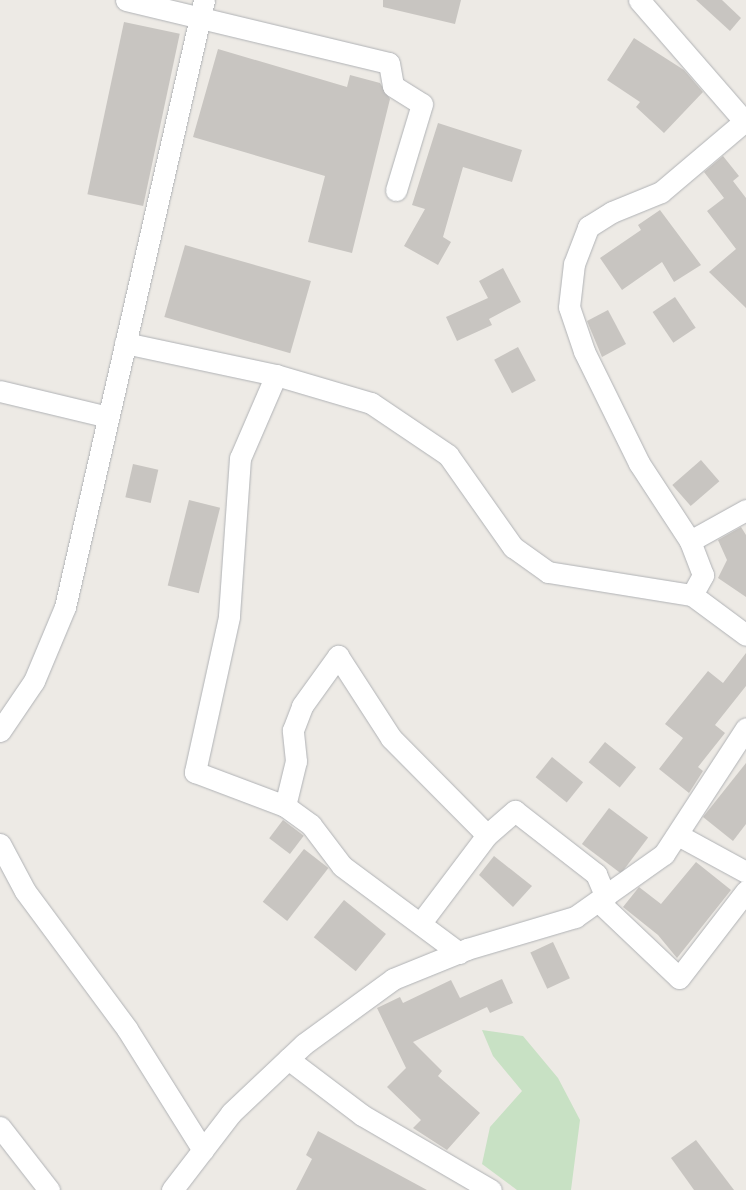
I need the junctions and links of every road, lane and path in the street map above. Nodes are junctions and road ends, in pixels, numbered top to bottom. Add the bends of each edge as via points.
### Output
1 (126, 0) edge
2 (639, 0) edge
3 (202, 9) edge
4 (746, 121) edge
5 (396, 190) dead end
6 (125, 343) junction
7 (276, 375) junction
8 (0, 391) edge
9 (108, 417) junction
10 (746, 510) edge
11 (690, 541) junction
12 (692, 595) junction
13 (746, 635) edge
14 (746, 728) edge
15 (0, 731) edge
16 (285, 806) junction
17 (487, 835) junction
18 (678, 835) junction
19 (0, 844) edge
20 (746, 872) edge
21 (746, 891) edge
22 (602, 900) junction
23 (420, 924) junction
24 (459, 953) junction
25 (288, 1059) junction
26 (0, 1127) edge
27 (203, 1150) junction
28 (49, 1190) edge
29 (172, 1190) edge
30 (491, 1190) edge

1 - 3 street
2 - 4 street
3 - 5 street via 389,63 393,86 422,104
3 - 6 street
4 - 11 street via 661,192 612,212 588,227 574,264 569,307 584,351 639,463
6 - 7 street
6 - 9 street
7 - 12 street via 371,404 427,438 448,455 513,547 548,572
7 - 16 street via 240,458 229,617 195,772
8 - 9 street
9 - 15 street via 65,607 34,681
10 - 11 street
11 - 12 street via 704,575
12 - 13 street
14 - 18 street
16 - 17 street via 296,761 296,722 302,706 338,656 392,738
16 - 23 street via 311,825 342,866
17 - 22 street via 515,811 596,874
17 - 23 street
18 - 20 street
18 - 22 street via 664,854
19 - 27 street via 25,891 127,1029
21 - 22 street via 679,978
22 - 24 street via 575,917
23 - 24 street
24 - 25 street via 393,979
25 - 27 street via 231,1113
25 - 30 street via 362,1115
26 - 28 street
27 - 29 street

